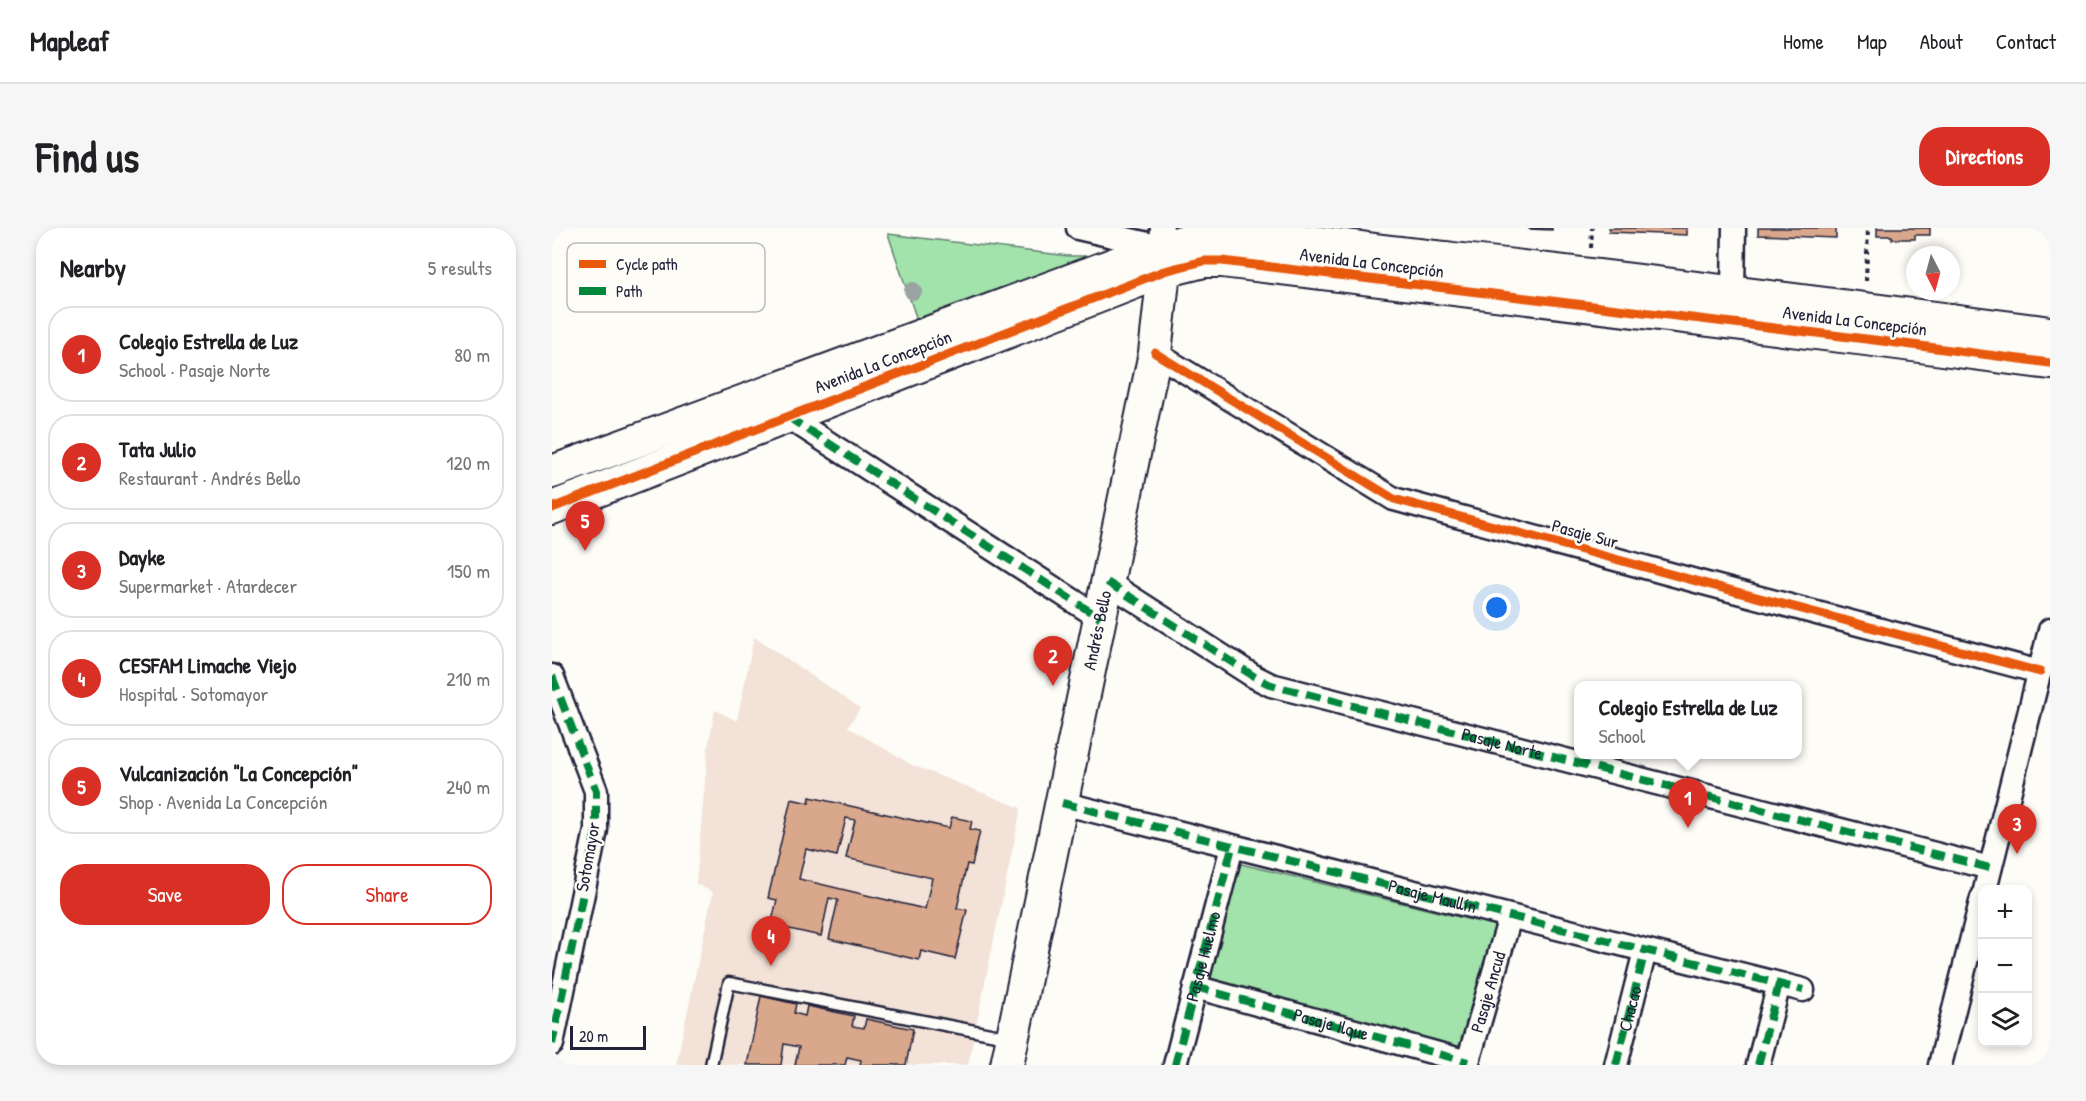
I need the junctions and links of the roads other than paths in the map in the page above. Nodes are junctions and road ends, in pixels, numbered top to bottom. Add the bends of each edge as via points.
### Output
1 (1078, 228) edge
2 (1734, 228) edge
3 (1162, 249) edge
4 (1733, 292) junction
5 (2050, 333) edge
6 (1155, 353) junction
7 (2050, 363) edge
8 (788, 417) junction
9 (552, 472) edge
10 (552, 508) edge
11 (1107, 582) junction
12 (1100, 618) junction
13 (2050, 630) edge
14 (2040, 672) junction
15 (552, 676) edge
16 (1062, 803) junction
17 (1232, 847) junction
18 (1987, 879) edge
19 (1510, 917) junction
20 (1978, 917) edge
21 (1645, 951) junction
22 (1779, 984) junction
23 (1195, 987) junction
24 (1803, 990) dead end
25 (552, 1044) edge
26 (1010, 1052) edge
27 (1467, 1063) edge
28 (711, 1065) edge
29 (1175, 1065) edge
30 (1616, 1065) edge
31 (1758, 1065) edge
32 (1940, 1065) edge

1 - 3 street
2 - 4 street
3 - 4 street, Avenida La Concepción via 1180,242 1258,237
3 - 6 street, Andrés Bello
3 - 7 street, Avenida La Concepción via 1204,261
3 - 8 street, Avenida La Concepción
3 - 9 street, Avenida La Concepción
4 - 5 street, Avenida La Concepción
6 - 11 street, Andrés Bello
6 - 14 street, Pasaje Sur via 1394,499
8 - 10 street, Avenida La Concepción
8 - 12 street
11 - 12 street, Andrés Bello
11 - 18 street, Pasaje Norte via 1271,685
12 - 16 street, Andrés Bello
13 - 14 street
14 - 18 street
15 - 25 street, Sotomayor via 596,791 596,830
16 - 17 street, Pasaje Maullín
16 - 26 street, Andrés Bello
17 - 19 street, Pasaje Maullín
17 - 23 street, Pasaje Huelmo
19 - 21 street, Pasaje Maullín
19 - 27 street, Pasaje Ancud
20 - 32 street
21 - 22 street, Pasaje Maullín
21 - 30 street, Chacao
22 - 24 street, Pasaje Maullín
22 - 31 street
23 - 27 street, Pasaje Ilque
23 - 29 street, Pasaje Huelmo
26 - 28 lane via 729,983

